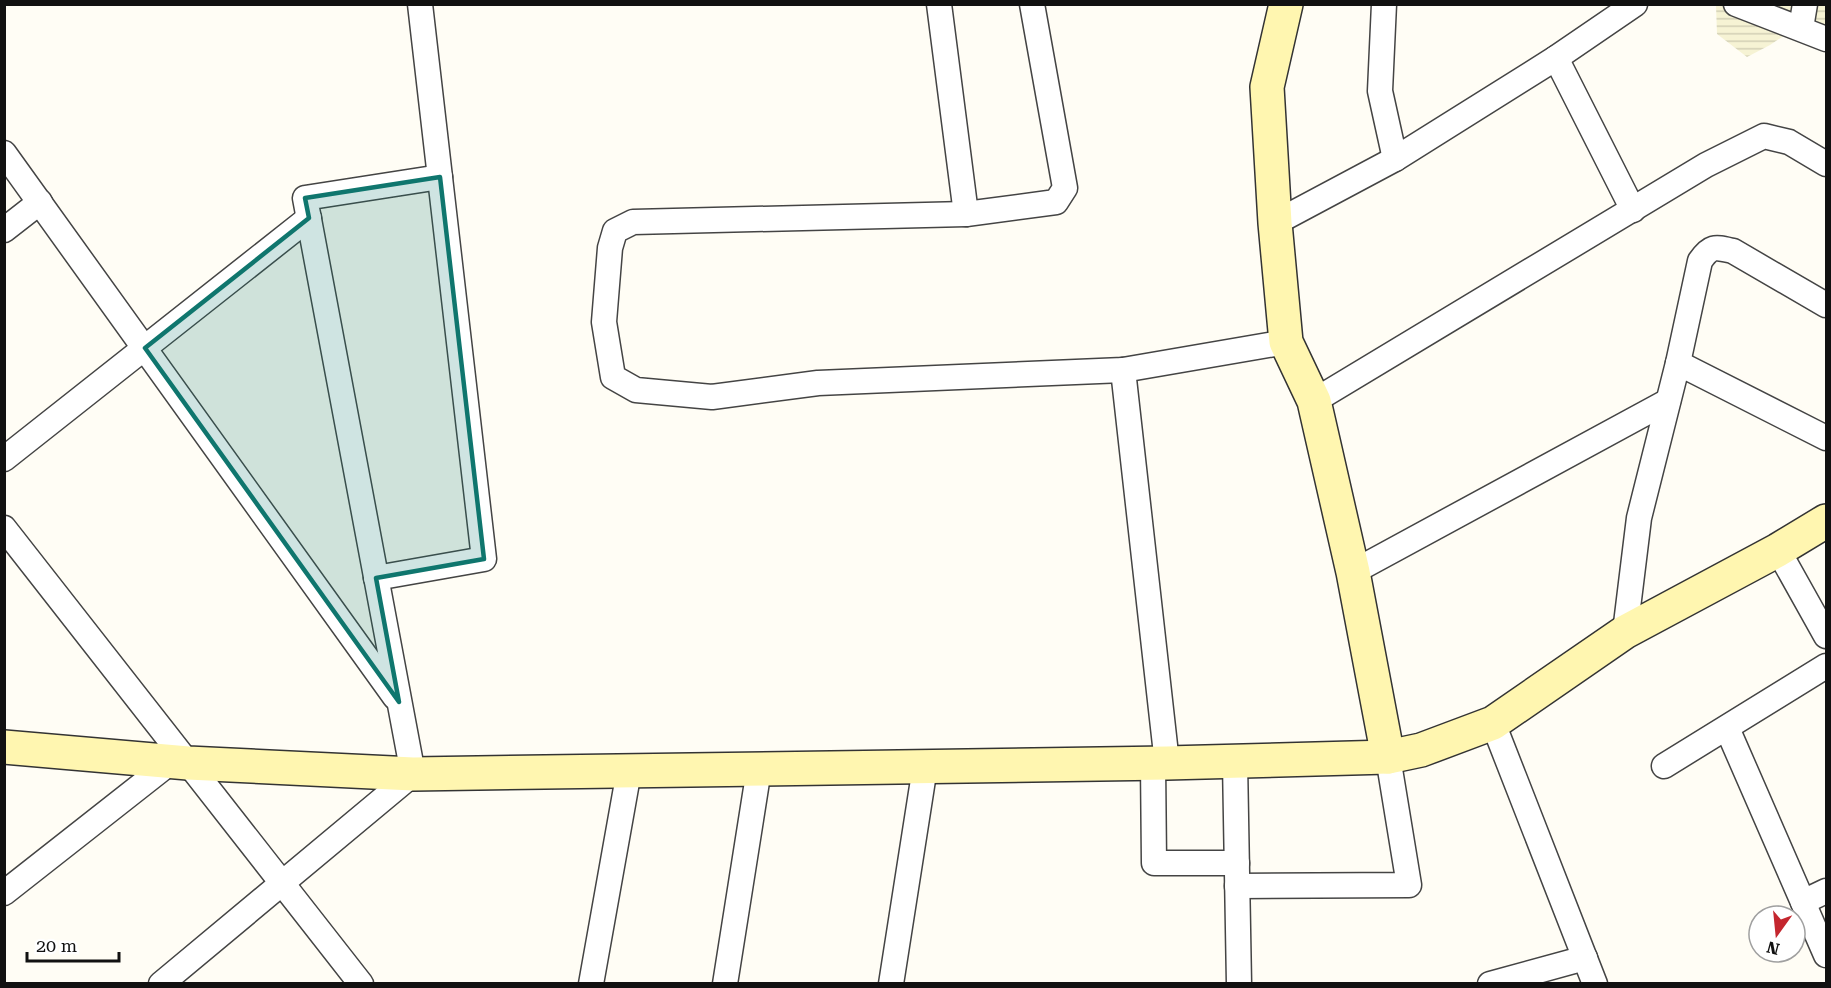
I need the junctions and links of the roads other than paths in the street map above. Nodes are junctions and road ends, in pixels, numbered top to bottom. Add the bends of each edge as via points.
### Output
1 (420, 4) edge
2 (939, 4) edge
3 (1032, 4) edge
4 (1286, 4) edge
5 (1384, 4) edge
6 (1635, 4) edge
7 (1736, 4) edge
8 (1803, 16) edge
9 (1827, 39) edge
10 (1556, 58) junction
11 (4, 153) edge
12 (1395, 159) junction
13 (1827, 164) edge
14 (440, 177) junction
15 (40, 202) junction
16 (1634, 210) junction
17 (966, 214) junction
18 (309, 218) junction
19 (1275, 223) junction
20 (4, 230) edge
21 (1827, 305) edge
22 (1286, 342) junction
23 (145, 348) junction
24 (1678, 363) junction
25 (1123, 370) junction
26 (1314, 401) junction
27 (1668, 401) junction
28 (1827, 438) edge
29 (4, 459) edge
30 (1827, 521) edge
31 (4, 528) edge
32 (1779, 550) junction
33 (1353, 572) junction
34 (376, 578) junction
35 (1625, 632) junction
36 (1827, 636) edge
37 (1827, 666) edge
38 (399, 702) junction
39 (1493, 723) junction
40 (1727, 728) junction
41 (4, 747) edge
42 (1388, 757) junction
43 (180, 762) junction
44 (1235, 762) junction
45 (1160, 763) junction
46 (1664, 766) dead end
47 (925, 767) junction
48 (759, 769) junction
49 (629, 771) junction
50 (412, 774) junction
51 (1237, 874) junction
52 (282, 883) junction
53 (1827, 891) edge
54 (4, 892) edge
55 (1803, 902) junction
56 (1827, 955) edge
57 (1585, 958) junction
58 (160, 984) edge
59 (361, 984) edge
60 (591, 984) edge
61 (725, 984) edge
62 (891, 984) edge
63 (1239, 984) edge
64 (1490, 984) edge
65 (1595, 984) edge

1 - 14 street
2 - 17 street
3 - 17 street via 1065,188 1056,202
4 - 19 street via 1267,87
5 - 12 street via 1380,91
6 - 10 street
7 - 8 street
8 - 9 street
10 - 12 street
10 - 16 street
11 - 15 street
12 - 19 street
13 - 16 street via 1789,142 1764,136 1706,165
14 - 18 street via 304,198
14 - 34 street via 484,559
15 - 20 street
15 - 23 street
16 - 26 street
17 - 25 street via 633,222 615,231 610,248 604,322 613,377 636,390 712,397 818,383
18 - 23 street
18 - 34 street
19 - 22 street
21 - 24 street via 1733,251 1716,247 1707,250 1700,261
22 - 25 street
22 - 26 street
23 - 29 street
23 - 38 street
24 - 27 street
24 - 28 street
25 - 45 street
26 - 33 street
27 - 33 street
27 - 35 street via 1639,518
30 - 32 street
31 - 43 street
32 - 35 street
32 - 36 street
33 - 42 street
34 - 38 street
35 - 39 street
37 - 40 street
38 - 50 street
39 - 42 street via 1421,750
39 - 57 street
40 - 46 street
40 - 55 street
41 - 43 street
42 - 44 street
42 - 51 street via 1408,885
43 - 50 street
43 - 52 street
43 - 54 street
44 - 45 street
44 - 51 street
45 - 47 street
45 - 51 street via 1154,863
47 - 48 street
47 - 62 street
48 - 49 street
48 - 61 street
49 - 50 street
49 - 60 street
50 - 52 street
51 - 63 street
52 - 58 street
52 - 59 street
53 - 55 street
55 - 56 street
57 - 64 street
57 - 65 street

